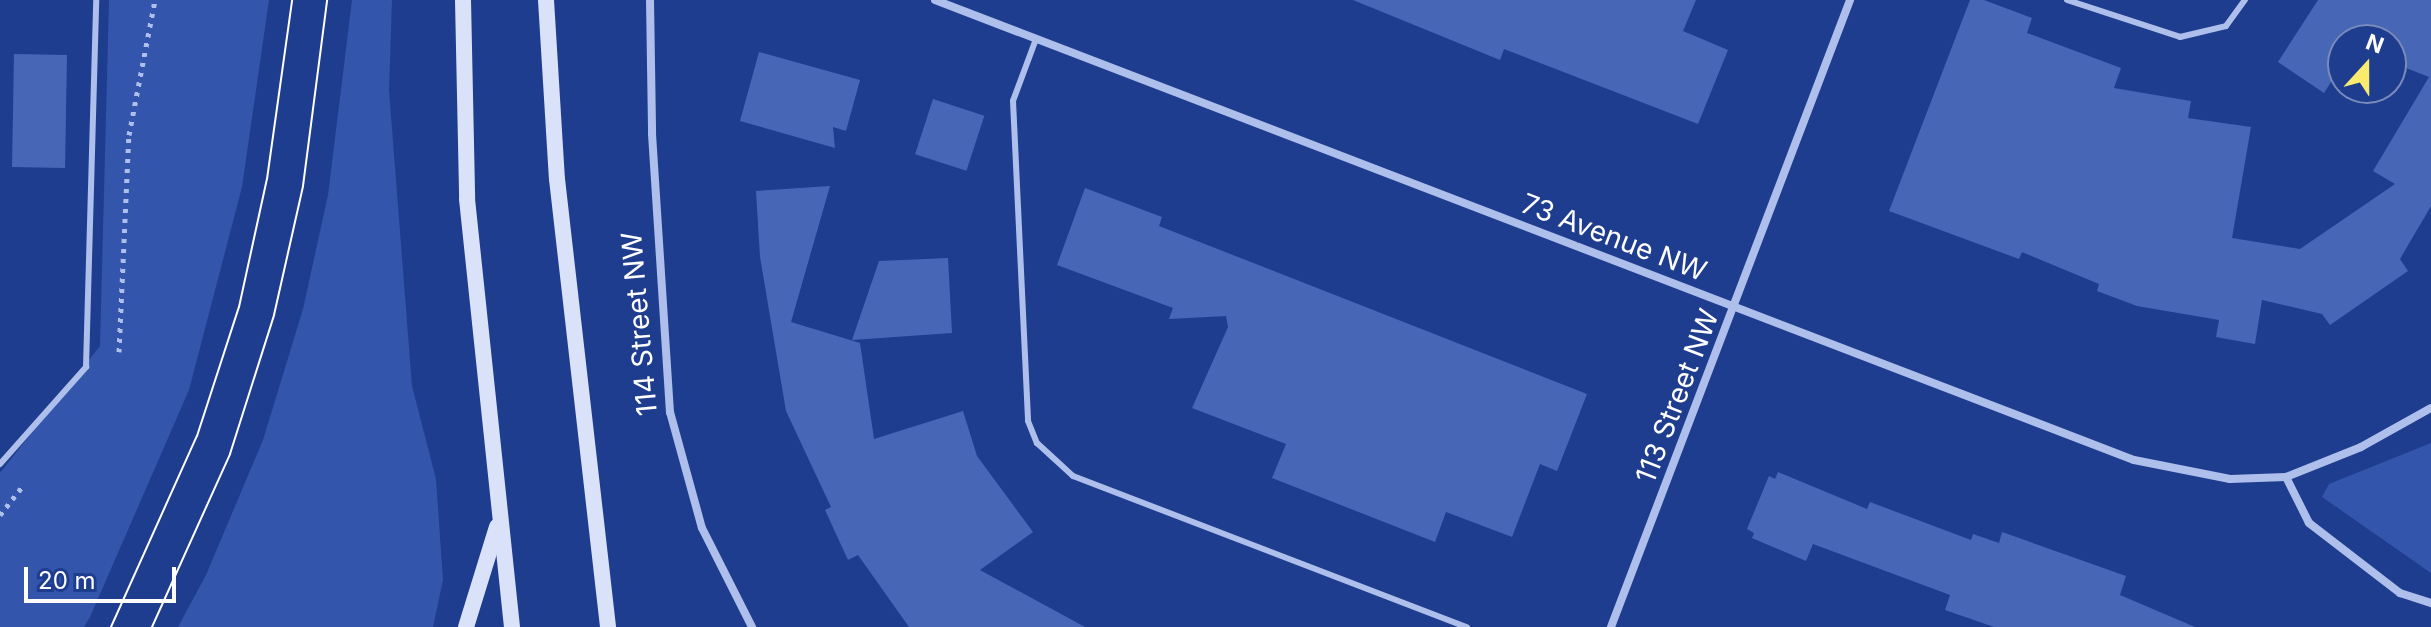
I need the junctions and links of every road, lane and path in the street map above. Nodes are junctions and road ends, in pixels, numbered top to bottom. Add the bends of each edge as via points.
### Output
1 (96, 0) edge
2 (463, 0) edge
3 (546, 0) edge
4 (650, 0) edge
5 (935, 0) edge
6 (1850, 0) edge
7 (2067, 0) edge
8 (2245, 0) edge
9 (1036, 39) junction
10 (1735, 306) junction
11 (2431, 408) edge
12 (0, 464) edge
13 (2286, 477) junction
14 (499, 521) junction
15 (2431, 603) edge
16 (466, 627) edge
17 (512, 627) edge
18 (608, 627) edge
19 (752, 627) edge
20 (1467, 627) edge
21 (1611, 627) edge

1 - 12 lane via 86,367
2 - 14 main road via 467,199
3 - 18 main road via 557,179
4 - 19 street, 114 Street NW via 652,134 670,412 702,528
5 - 9 street, 73 Avenue NW
6 - 10 street, 113 Street NW
7 - 8 lane via 2180,37 2226,26
9 - 10 street, 73 Avenue NW
9 - 20 lane via 1013,101 1028,421 1037,443 1073,476
10 - 13 street, 73 Avenue NW via 2134,460 2230,479
10 - 21 street, 113 Street NW
11 - 13 street, 73 Avenue NW via 2361,447
13 - 15 street via 2309,523 2400,593
14 - 16 main road
14 - 17 main road

